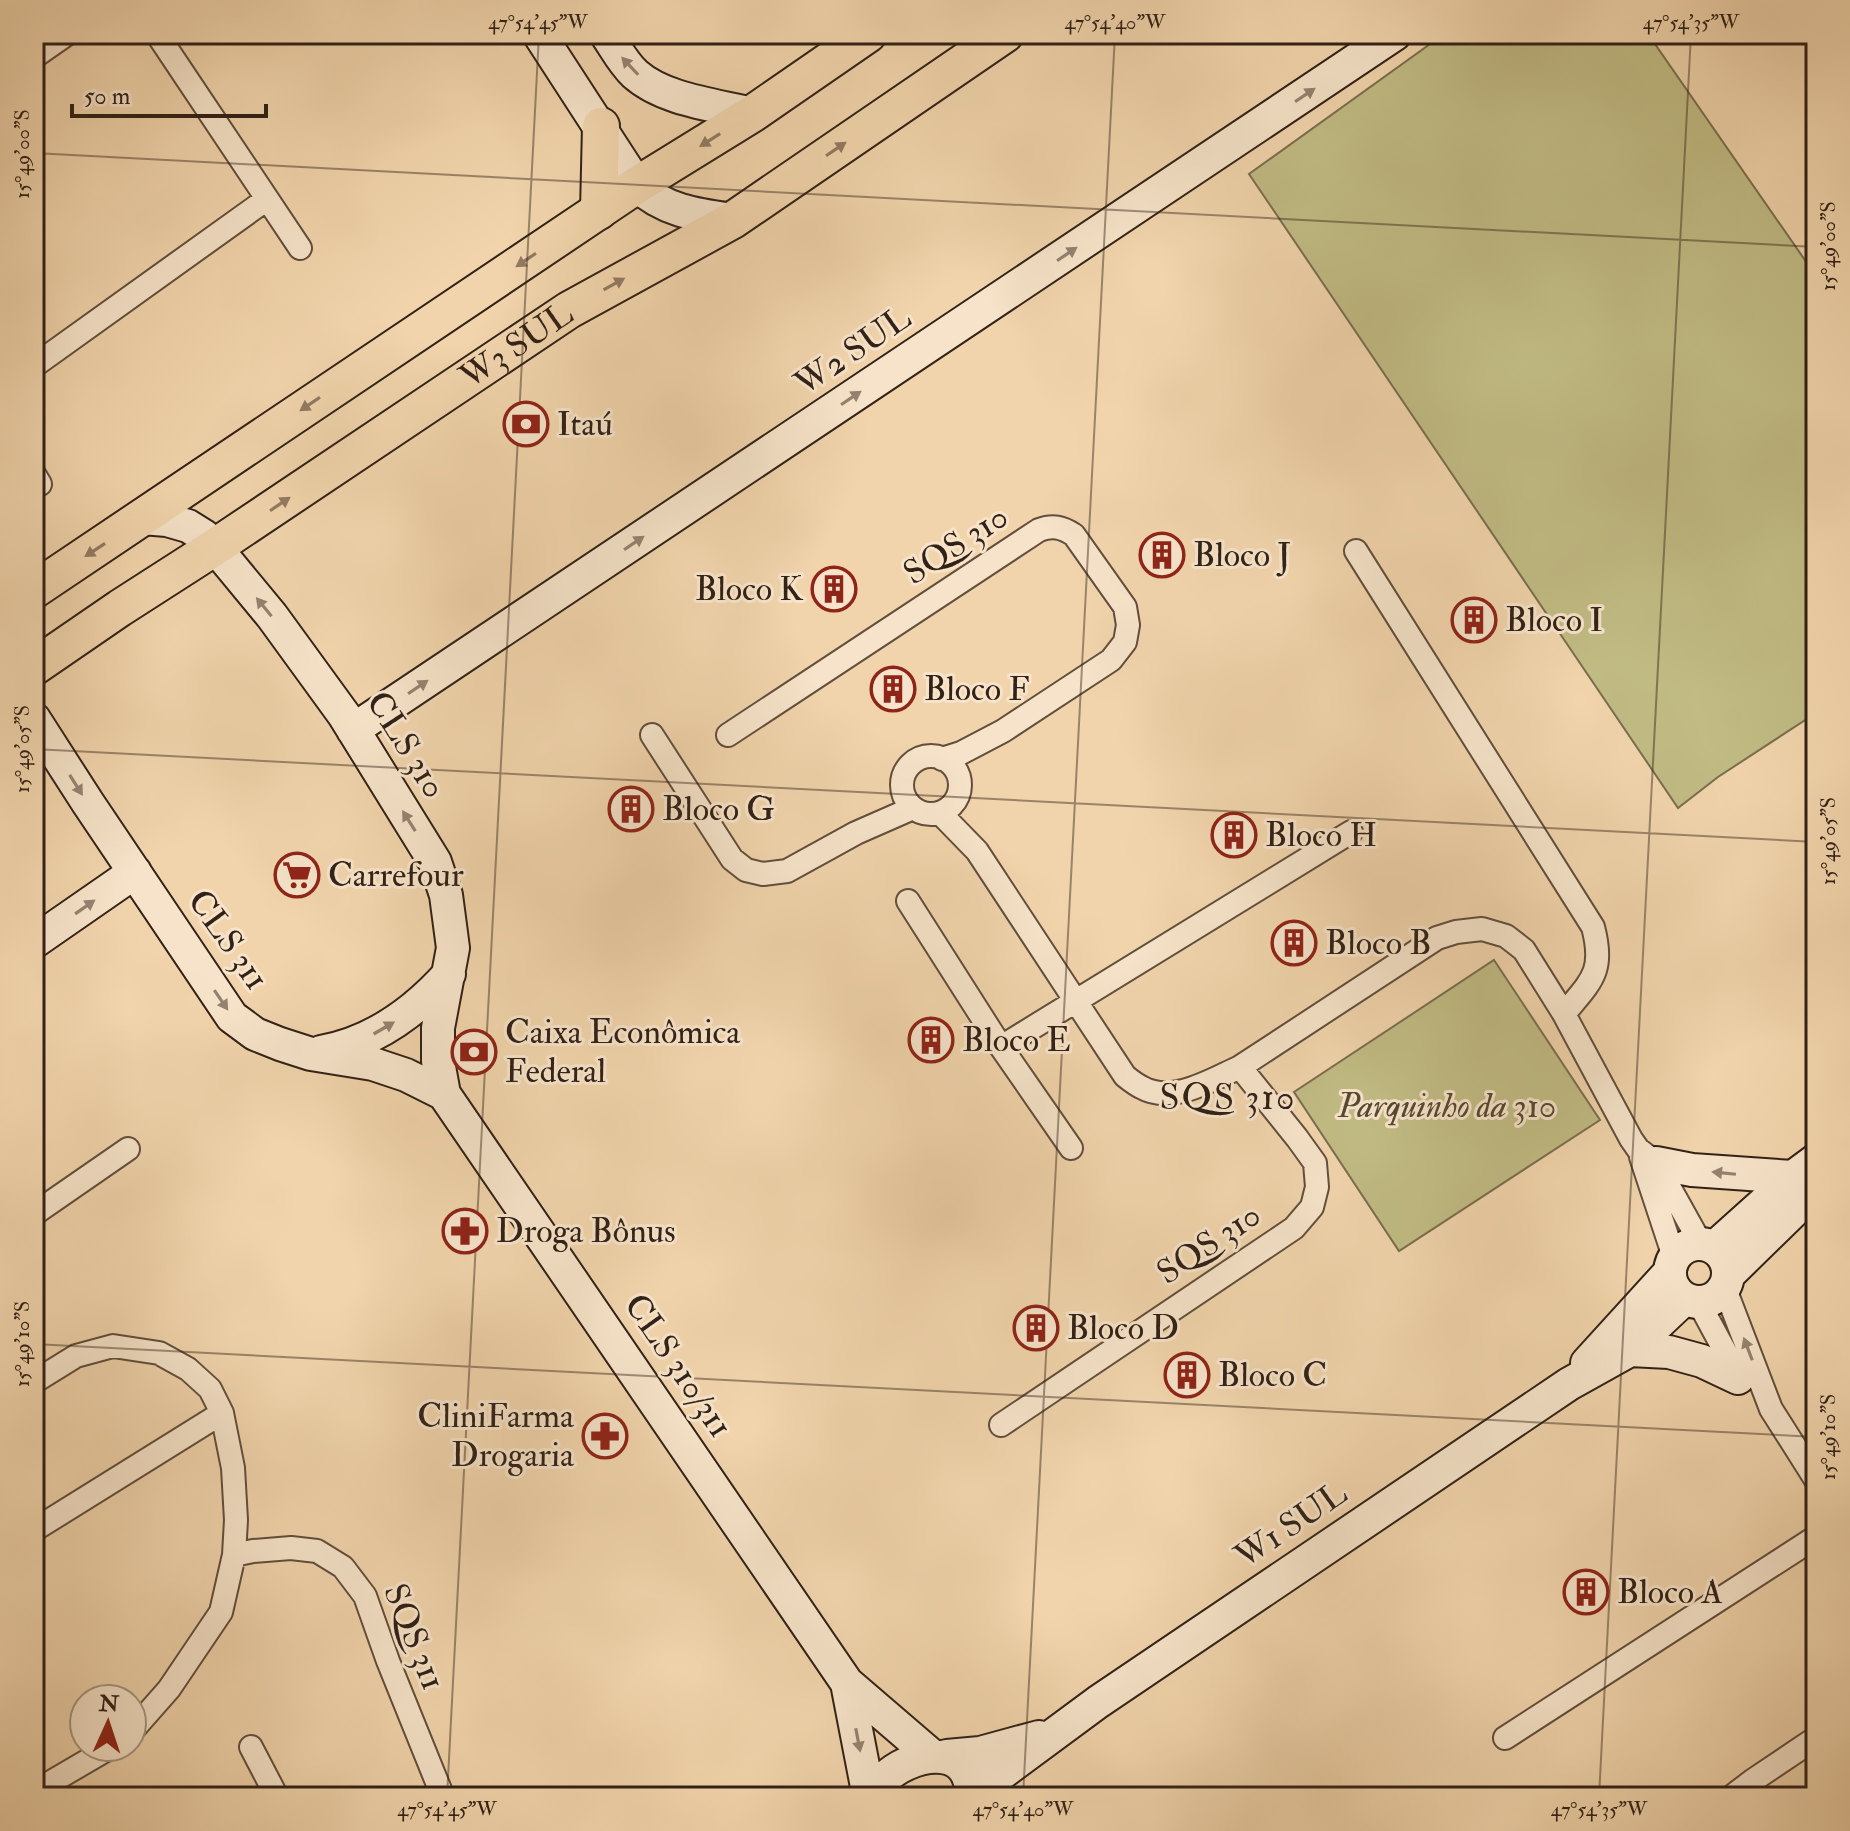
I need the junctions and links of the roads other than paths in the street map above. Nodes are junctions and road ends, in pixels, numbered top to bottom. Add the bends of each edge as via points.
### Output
1 (67, 34) edge
2 (157, 34) edge
3 (539, 34) edge
4 (606, 34) edge
5 (868, 34) edge
6 (1005, 34) edge
7 (1395, 34) edge
8 (34, 57) edge
9 (752, 114) junction
10 (601, 126) junction
11 (637, 185) junction
12 (267, 199) junction
13 (599, 211) junction
14 (733, 220) junction
15 (300, 248) dead end
16 (34, 366) edge
17 (142, 518) junction
18 (215, 547) junction
19 (1356, 551) dead end
20 (34, 590) edge
21 (34, 667) edge
22 (34, 719) edge
23 (353, 730) junction
24 (1003, 731) junction
25 (652, 735) dead end
26 (728, 735) dead end
27 (942, 759) junction
28 (902, 783) junction
29 (960, 787) junction
30 (913, 808) junction
31 (940, 813) junction
32 (1351, 832) dead end
33 (856, 833) junction
34 (977, 851) junction
35 (135, 872) junction
36 (908, 901) dead end
37 (34, 942) edge
38 (449, 974) junction
39 (1075, 1001) junction
40 (1564, 1014) junction
41 (1001, 1047) junction
42 (311, 1054) junction
43 (1240, 1067) junction
44 (444, 1094) junction
45 (1071, 1148) dead end
46 (128, 1149) dead end
47 (1647, 1156) junction
48 (1808, 1175) edge
49 (34, 1214) edge
50 (1699, 1273) junction
51 (1630, 1350) junction
52 (1738, 1378) junction
53 (34, 1382) edge
54 (1569, 1384) junction
55 (1771, 1409) junction
56 (222, 1413) junction
57 (1001, 1425) dead end
58 (1816, 1480) edge
59 (34, 1530) edge
60 (1816, 1537) edge
61 (234, 1555) junction
62 (847, 1683) junction
63 (148, 1713) edge
64 (1057, 1731) junction
65 (1505, 1738) dead end
66 (1816, 1738) edge
67 (251, 1747) dead end
68 (940, 1756) junction
69 (84, 1763) edge
70 (34, 1792) edge
71 (972, 1796) edge
72 (277, 1797) edge
73 (443, 1797) edge
74 (870, 1797) edge
75 (1731, 1797) edge

1 - 8 street
2 - 12 street
3 - 10 street
9 -> 4 street via 669,94 636,75
5 - 9 main road, W3 SUL
14 -> 6 main road, W3 SUL
23 -> 7 street, W2 SUL
9 -> 11 main road, W3 SUL
10 - 11 street
10 - 13 main road
11 - 13 main road, W3 SUL
11 - 14 street via 668,206
12 - 15 street
12 - 16 street
13 -> 17 main road, W3 SUL
18 -> 14 main road, W3 SUL via 569,310
17 - 18 street, CLS 310 via 188,526
17 -> 20 main road, W3 SUL
18 - 21 main road, W3 SUL
23 -> 18 street, CLS 310
19 - 40 street via 1593,927 1598,964
22 -> 35 street, CLS 311
38 -> 23 street, CLS 310 via 451,924 435,862
24 - 26 street, SQS 310 via 1111,660 1125,642 1125,607 1074,535 1057,527 1039,530
24 - 27 street, SQS 310
24 - 29 street, SQS 310
25 - 33 street, SQS 310 via 732,859 746,870 787,871
27 - 28 street, SQS 310 via 916,761
27 - 29 street via 954,767
28 - 30 street
28 - 33 street, SQS 310
29 - 31 street, SQS 310 via 952,806
29 - 34 street
30 - 31 street
30 - 33 street, SQS 310
31 - 34 street
32 - 39 street
34 - 39 street
37 -> 35 street
35 -> 42 street, CLS 311 via 232,1017 255,1034
36 - 41 street
42 -> 38 street via 382,1030 429,996
38 - 44 street, CLS 310 via 438,1028
39 - 41 street
39 - 43 street via 1125,1076 1143,1089 1163,1094 1191,1089
40 - 43 street via 1524,950 1506,936 1482,929 1456,932 1437,938
40 - 47 street
41 - 45 street
42 - 44 street, CLS 311 via 373,1064
43 - 57 street, SQS 310 via 1315,1163 1312,1207 1294,1228
44 - 62 street, CLS 310/311
46 - 49 street
48 -> 47 street via 1692,1170
47 - 50 street
48 - 50 street, W1 SUL
50 - 51 street, W1 SUL
50 - 52 street
50 - 54 street, W1 SUL
55 -> 50 street
51 - 52 street via 1669,1352
51 - 54 street, W1 SUL
52 - 55 street
53 - 56 street via 76,1356 113,1346 159,1353 210,1389
54 - 64 street, W1 SUL
55 - 58 street
56 - 59 street
56 - 61 street via 233,1468
60 - 65 street
61 - 63 street via 221,1612
61 - 73 street, SQS 311 via 291,1548 317,1551 343,1567 365,1596
62 - 68 street, CLS 310/311
62 -> 74 street, CLS 310/311
64 - 68 street, W1 SUL via 980,1753
64 - 71 street, W1 SUL
66 - 75 street
67 - 72 street
68 - 71 street, CLS 310/311 via 960,1763
68 - 74 street, W1 SUL via 898,1769
69 - 70 street

